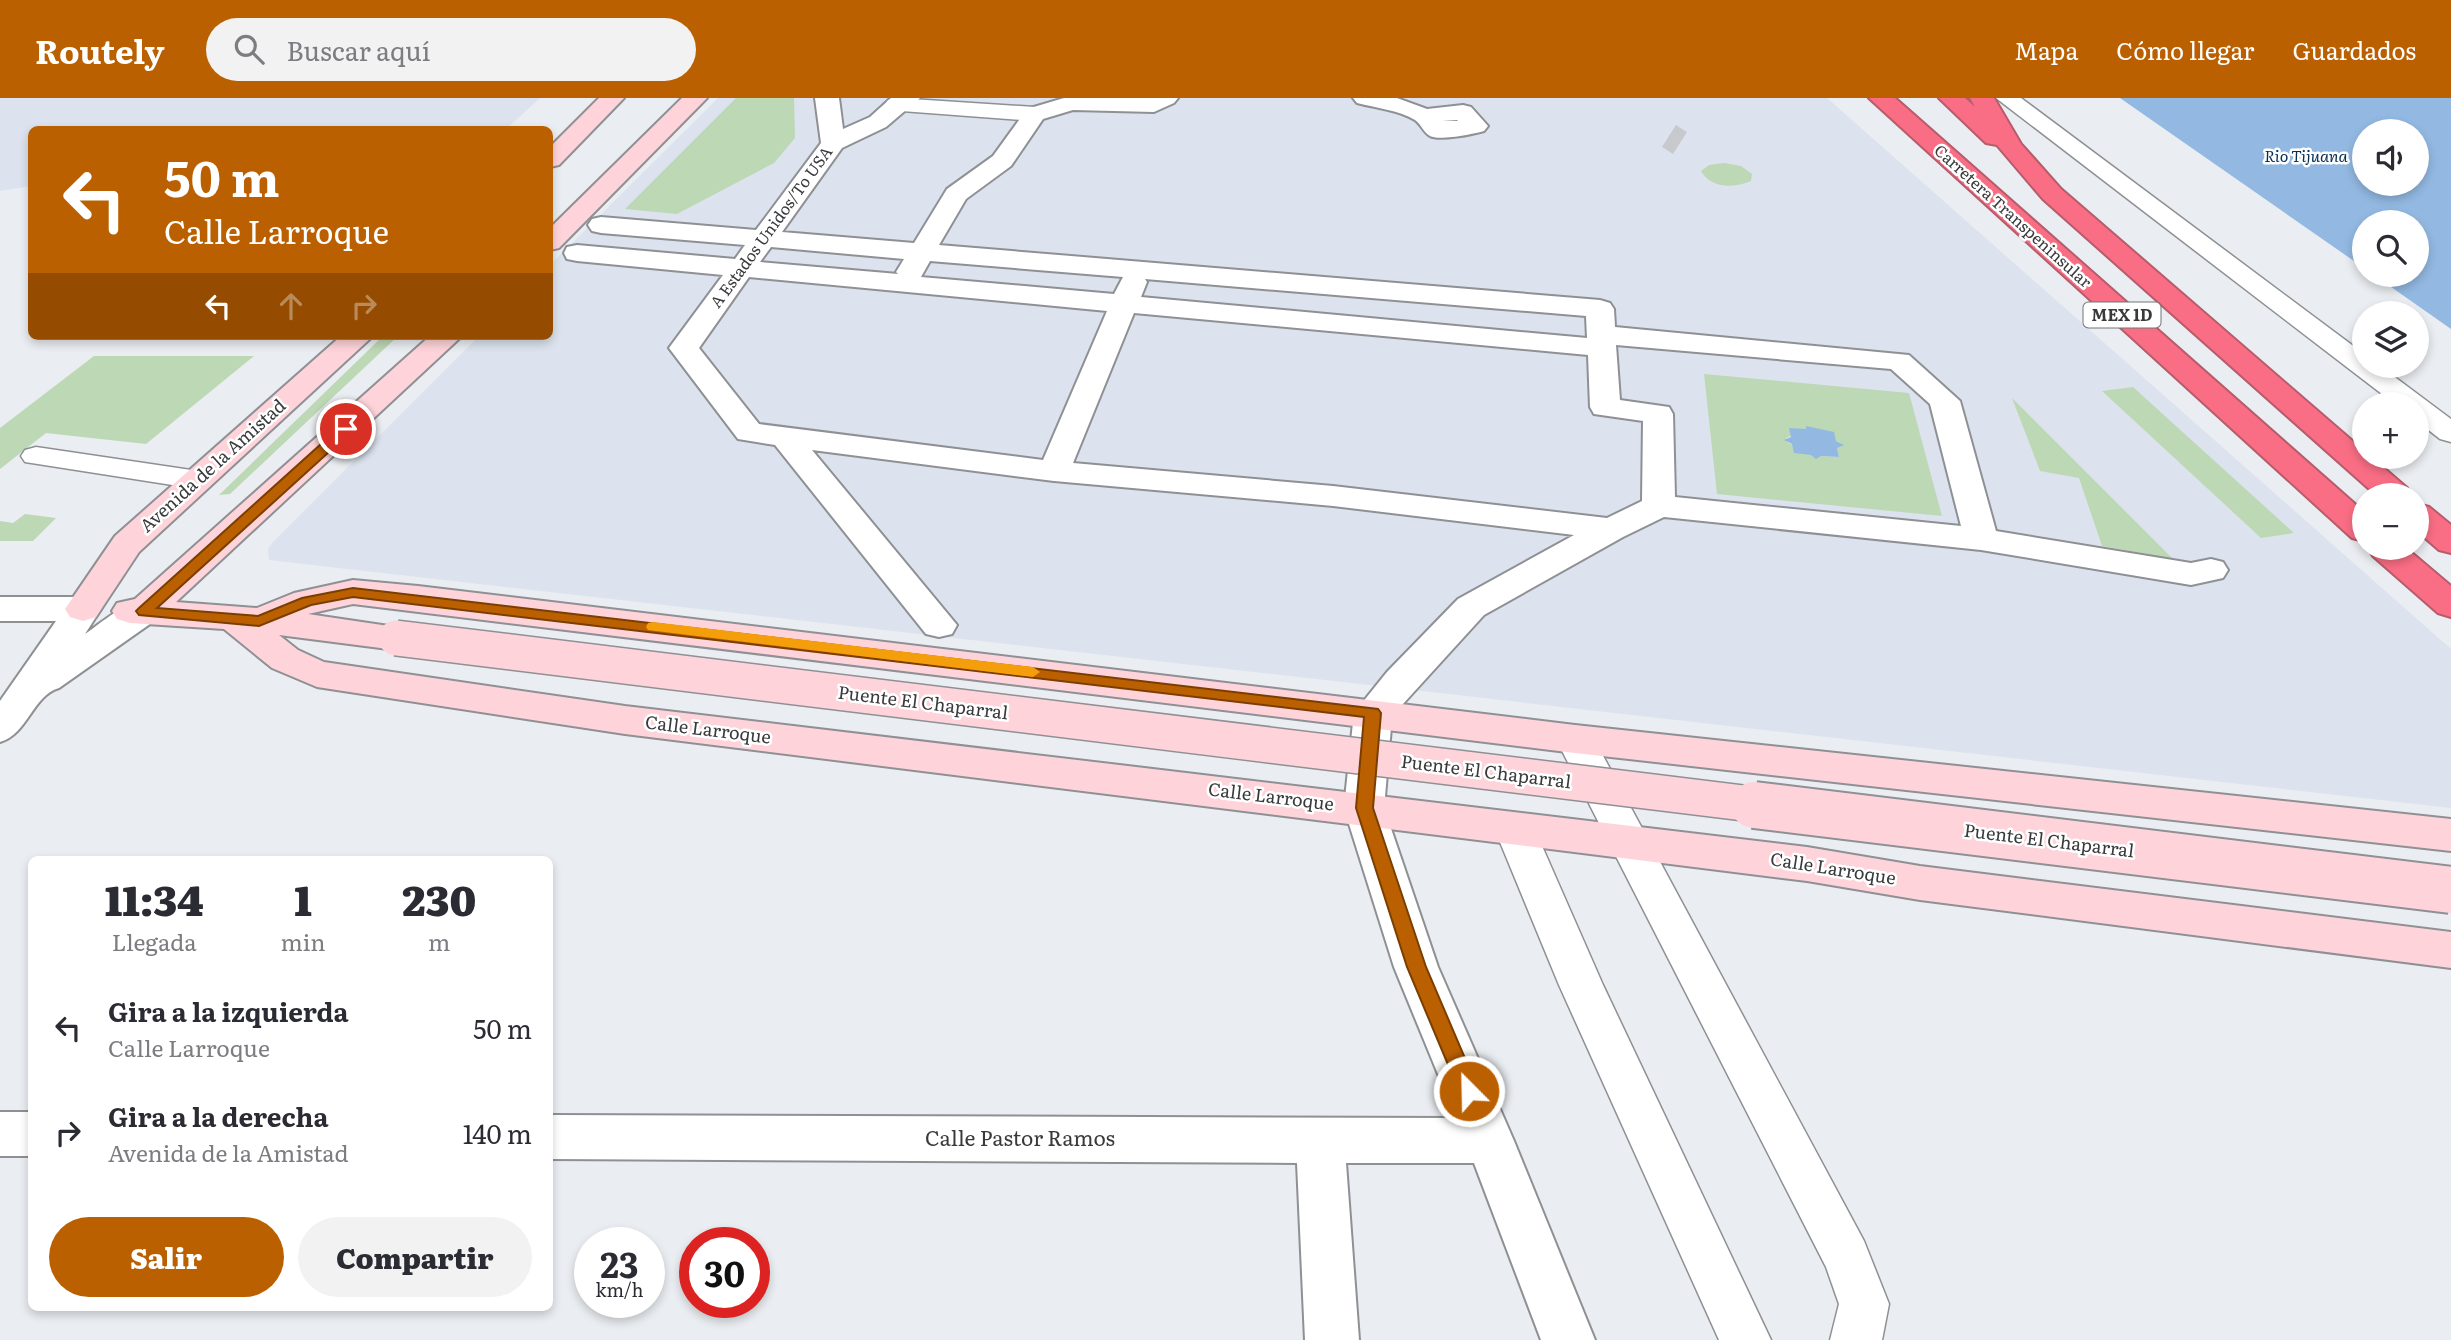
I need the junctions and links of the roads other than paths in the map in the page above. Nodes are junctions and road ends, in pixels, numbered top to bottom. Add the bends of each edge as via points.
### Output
1 (612, 98) edge
2 (695, 98) edge
3 (827, 98) edge
4 (1166, 98) edge
5 (1365, 98) edge
6 (1881, 98) edge
7 (1951, 98) edge
8 (1982, 98) edge
9 (2007, 98) edge
10 (902, 101) edge
11 (1035, 114) junction
12 (1425, 116) dead end
13 (833, 143) junction
14 (553, 157) edge
15 (2017, 159) junction
16 (601, 225) dead end
17 (553, 239) edge
18 (763, 239) junction
19 (922, 252) junction
20 (577, 253) dead end
21 (741, 268) junction
22 (1138, 270) junction
23 (903, 283) junction
24 (1124, 303) junction
25 (354, 340) edge
26 (443, 340) edge
27 (1602, 341) junction
28 (2398, 392) edge
29 (2429, 416) edge
30 (2451, 433) edge
31 (785, 437) junction
32 (36, 456) dead end
33 (1054, 471) junction
34 (198, 480) junction
35 (2381, 483) edge
36 (1659, 506) junction
37 (2352, 519) edge
38 (2429, 524) edge
39 (1611, 529) junction
40 (1981, 539) junction
41 (2451, 542) edge
42 (2399, 560) edge
43 (2211, 570) dead end
44 (2451, 605) edge
45 (0, 609) edge
46 (83, 609) junction
47 (144, 611) junction
48 (246, 619) junction
49 (939, 625) dead end
50 (29, 690) junction
51 (1373, 713) junction
52 (0, 728) edge
53 (1575, 739) junction
54 (1364, 808) junction
55 (1515, 830) junction
56 (2451, 835) edge
57 (1629, 842) junction
58 (2451, 890) edge
59 (2451, 950) edge
60 (0, 1134) edge
61 (28, 1134) edge
62 (553, 1137) edge
63 (1320, 1141) junction
64 (1490, 1141) junction
65 (1332, 1340) edge
66 (1568, 1340) edge
67 (1745, 1340) edge
68 (1856, 1340) edge

1 - 14 street
2 - 17 street
3 - 13 street, A Estados Unidos/To USA
4 - 11 street via 1154,105 1072,103
5 - 12 street
6 - 37 highway, Carretera Transpeninsular / MEX 1D
7 - 15 highway
8 - 15 highway
9 - 28 lane
10 - 11 lane
10 - 13 street via 878,122
11 - 19 street via 1002,161 956,194
13 - 18 street, A Estados Unidos/To USA
15 - 35 highway
16 - 18 street
18 - 19 street
18 - 21 street, A Estados Unidos/To USA
19 - 22 street
19 - 23 street
20 - 21 street
21 - 23 street
21 - 31 street, A Estados Unidos/To USA via 684,348 749,432
22 - 24 street
22 - 27 street via 1600,309
23 - 24 street
24 - 27 street
24 - 33 street
25 - 34 street, Avenida de la Amistad
26 - 47 street
27 - 36 street via 1605,407 1658,414
27 - 40 street via 1899,361 1945,401
29 - 30 lane
31 - 33 street
31 - 49 street
32 - 34 lane
33 - 39 street via 1333,496
34 - 46 street, Avenida de la Amistad via 127,544
36 - 39 street
36 - 40 street
38 - 41 highway
39 - 51 street via 1471,607
40 - 43 street via 2191,574
42 - 44 highway
45 - 46 street
46 - 47 street
46 - 50 street
47 - 48 street
47 - 50 street
48 - 51 street via 353,592
48 - 54 street, Calle Larroque via 285,659 317,674 625,720
48 - 58 street, Puente El Chaparral, bridge
50 - 52 street
51 - 53 street
51 - 54 street
53 - 56 street
53 - 57 lane
54 - 55 street, Calle Larroque
54 - 64 street via 1416,967
55 - 57 street, Calle Larroque
55 - 67 lane via 1581,985
57 - 59 street, Calle Larroque
57 - 68 lane via 1847,1258 1864,1304
60 - 61 street
62 - 63 street, Calle Pastor Ramos
63 - 64 street, Calle Pastor Ramos
63 - 65 street
64 - 66 street

